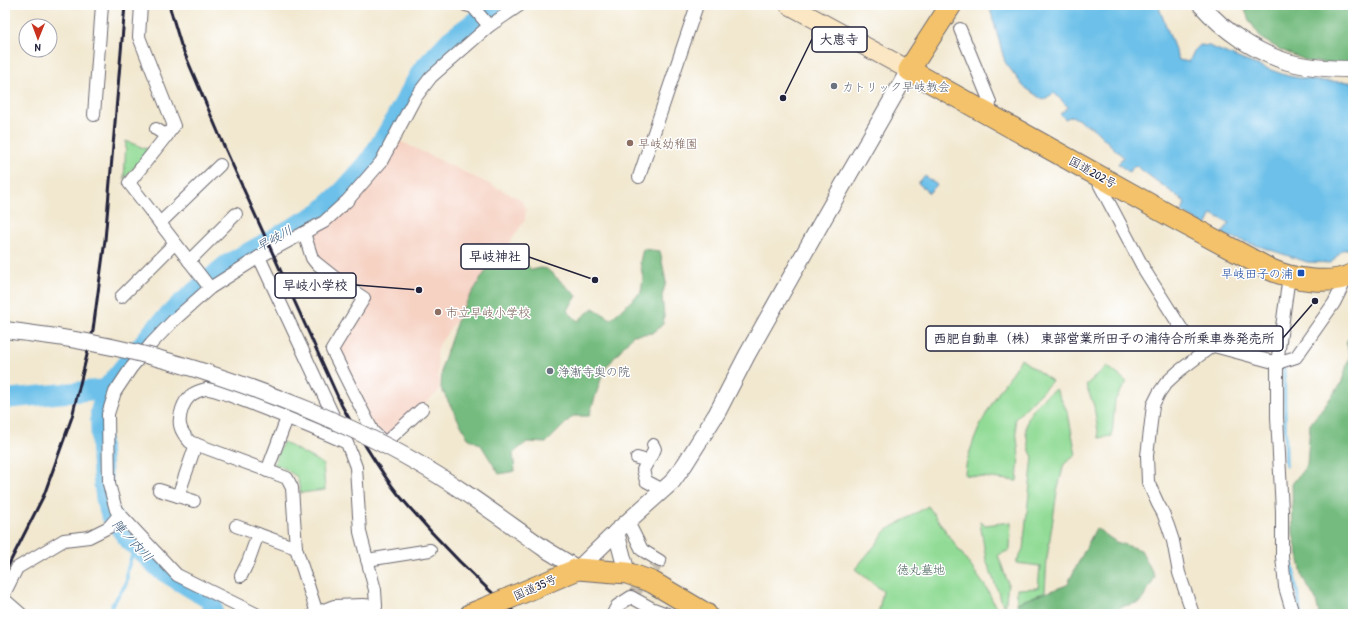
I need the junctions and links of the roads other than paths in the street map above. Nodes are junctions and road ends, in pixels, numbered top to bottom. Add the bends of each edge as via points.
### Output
1 (102, 5) edge
2 (141, 5) edge
3 (520, 5) edge
4 (697, 5) edge
5 (789, 5) edge
6 (950, 5) edge
7 (1201, 5) edge
8 (469, 6) edge
9 (489, 26) junction
10 (960, 29) dead end
11 (909, 70) junction
12 (1353, 70) edge
13 (989, 114) junction
14 (94, 115) dead end
15 (156, 128) dead end
16 (167, 136) junction
17 (220, 165) dead end
18 (1092, 171) junction
19 (639, 177) dead end
20 (236, 214) dead end
21 (160, 223) junction
22 (304, 233) junction
23 (175, 243) junction
24 (259, 256) junction
25 (189, 261) junction
26 (1289, 276) junction
27 (1350, 276) edge
28 (210, 288) junction
29 (121, 297) dead end
30 (5, 330) edge
31 (1212, 346) junction
32 (1277, 363) junction
33 (422, 409) dead end
34 (287, 418) junction
35 (346, 443) junction
36 (196, 444) junction
37 (653, 444) dead end
38 (267, 471) junction
39 (160, 490) dead end
40 (663, 490) junction
41 (178, 496) junction
42 (194, 501) dead end
43 (120, 514) junction
44 (628, 522) junction
45 (236, 526) dead end
46 (616, 532) junction
47 (258, 534) junction
48 (296, 548) junction
49 (430, 550) dead end
50 (367, 560) junction
51 (660, 561) dead end
52 (578, 569) junction
53 (627, 573) junction
54 (241, 576) dead end
55 (5, 592) edge
56 (5, 600) edge
57 (375, 610) edge
58 (479, 611) edge
59 (315, 613) edge
60 (21, 614) edge
61 (256, 614) edge
62 (612, 614) edge
63 (667, 614) edge
64 (706, 614) edge
65 (1193, 614) edge
66 (1293, 614) edge

1 - 14 street
2 - 16 street via 139,37 161,78 174,126
3 - 9 street
4 - 19 street
5 - 11 main road
6 - 11 highway
7 - 12 street via 1228,31 1288,62
8 - 9 street
9 - 22 street via 431,78 415,98 381,162 347,201 324,222
10 - 13 street via 990,102
11 - 13 highway, 国道202号
11 - 40 street via 717,413 681,470
13 - 18 highway, 国道202号
15 - 16 street
16 - 21 street via 129,183
17 - 21 street via 207,169
18 - 26 highway, 国道202号 via 1269,269
18 - 31 street via 1145,271 1188,339
20 - 25 street
21 - 23 street
22 - 24 street
22 - 33 street via 315,262 364,298 332,350 373,432 386,443
23 - 25 street
23 - 29 street
24 - 28 street
24 - 35 street
25 - 28 street
26 - 27 highway, 国道202号 via 1328,281
26 - 32 street
27 - 32 street via 1296,357
28 - 43 street via 173,321 131,368 115,392 108,414 109,484 116,510
30 - 52 street, bridge via 92,343 156,357 216,375 287,401 351,428 414,460
31 - 32 street
31 - 65 street via 1179,371 1159,393 1153,405 1147,456 1148,482 1171,536 1179,573
32 - 66 street via 1282,556 1285,587
34 - 35 street
34 - 36 street via 208,389 185,399 178,418 182,433 190,442
34 - 38 street
35 - 50 street via 356,467 360,532
36 - 38 street
36 - 41 street
37 - 40 street via 655,449 642,459 643,470 646,480
38 - 48 street via 287,478 292,488
39 - 41 street
40 - 44 street
41 - 42 street
43 - 55 street via 109,527 89,537 64,540 17,568
43 - 61 street via 178,575
44 - 46 street
44 - 51 street via 642,550
45 - 47 street
46 - 52 street
46 - 53 street
47 - 48 street
47 - 54 street
48 - 59 street
49 - 50 street
50 - 57 street via 376,590
52 - 53 highway
52 - 58 highway, 国道35号, bridge
53 - 64 highway via 652,582
56 - 60 street
57 - 59 street via 362,605 334,606
62 - 63 street via 617,606 631,597

